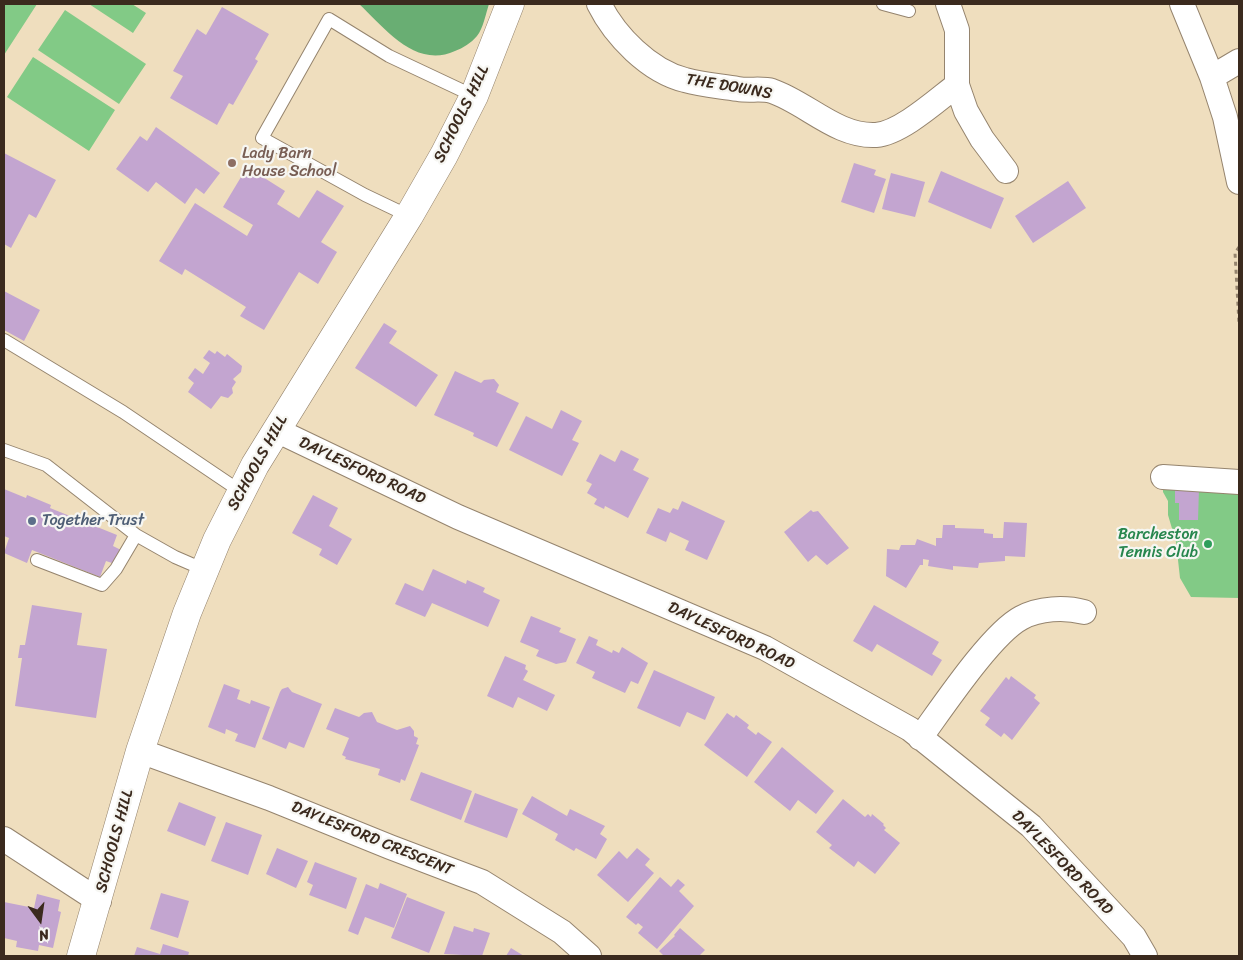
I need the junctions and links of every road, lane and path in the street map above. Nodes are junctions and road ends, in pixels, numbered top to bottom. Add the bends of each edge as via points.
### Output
1 (510, 4) edge
2 (599, 4) edge
3 (883, 4) edge
4 (948, 4) edge
5 (1182, 4) edge
6 (909, 11) dead end
7 (1239, 61) edge
8 (1212, 77) junction
9 (957, 85) junction
10 (474, 96) junction
11 (1006, 171) dead end
12 (1239, 182) edge
13 (409, 216) junction
14 (1239, 247) edge
15 (1239, 323) edge
16 (4, 340) edge
17 (276, 430) junction
18 (4, 450) edge
19 (1163, 477) dead end
20 (1239, 482) edge
21 (240, 491) junction
22 (136, 535) junction
23 (37, 560) dead end
24 (205, 570) junction
25 (1084, 612) dead end
26 (920, 738) junction
27 (140, 752) junction
28 (4, 840) edge
29 (99, 901) junction
30 (81, 956) edge
31 (589, 956) edge
32 (1145, 956) edge

1 - 10 street, SCHOOLS HILL
2 - 9 street, THE DOWNS via 606,18 628,44 656,68 684,80 741,90 771,91 861,135 879,135 894,130
3 - 6 lane
4 - 9 street via 957,30
5 - 8 street
7 - 8 street
8 - 12 street
9 - 11 street via 982,139
10 - 13 street, SCHOOLS HILL
10 - 13 lane via 388,56 329,19 262,138
13 - 17 street, SCHOOLS HILL
14 - 15 path via 1235,253
16 - 21 lane via 123,412
17 - 21 street, SCHOOLS HILL
17 - 26 street, DAYLESFORD ROAD via 458,517 764,648 910,729
18 - 22 lane via 46,464
19 - 20 street
21 - 24 street, SCHOOLS HILL
22 - 23 lane via 116,569 102,585
22 - 24 lane
24 - 27 street, SCHOOLS HILL
25 - 26 street via 1068,608 1021,618 982,656
26 - 32 street, DAYLESFORD ROAD via 1031,826 1134,937
27 - 29 street, SCHOOLS HILL
27 - 31 street, DAYLESFORD CRESCENT via 269,798 482,882 562,932
28 - 29 street
29 - 30 street, SCHOOLS HILL

